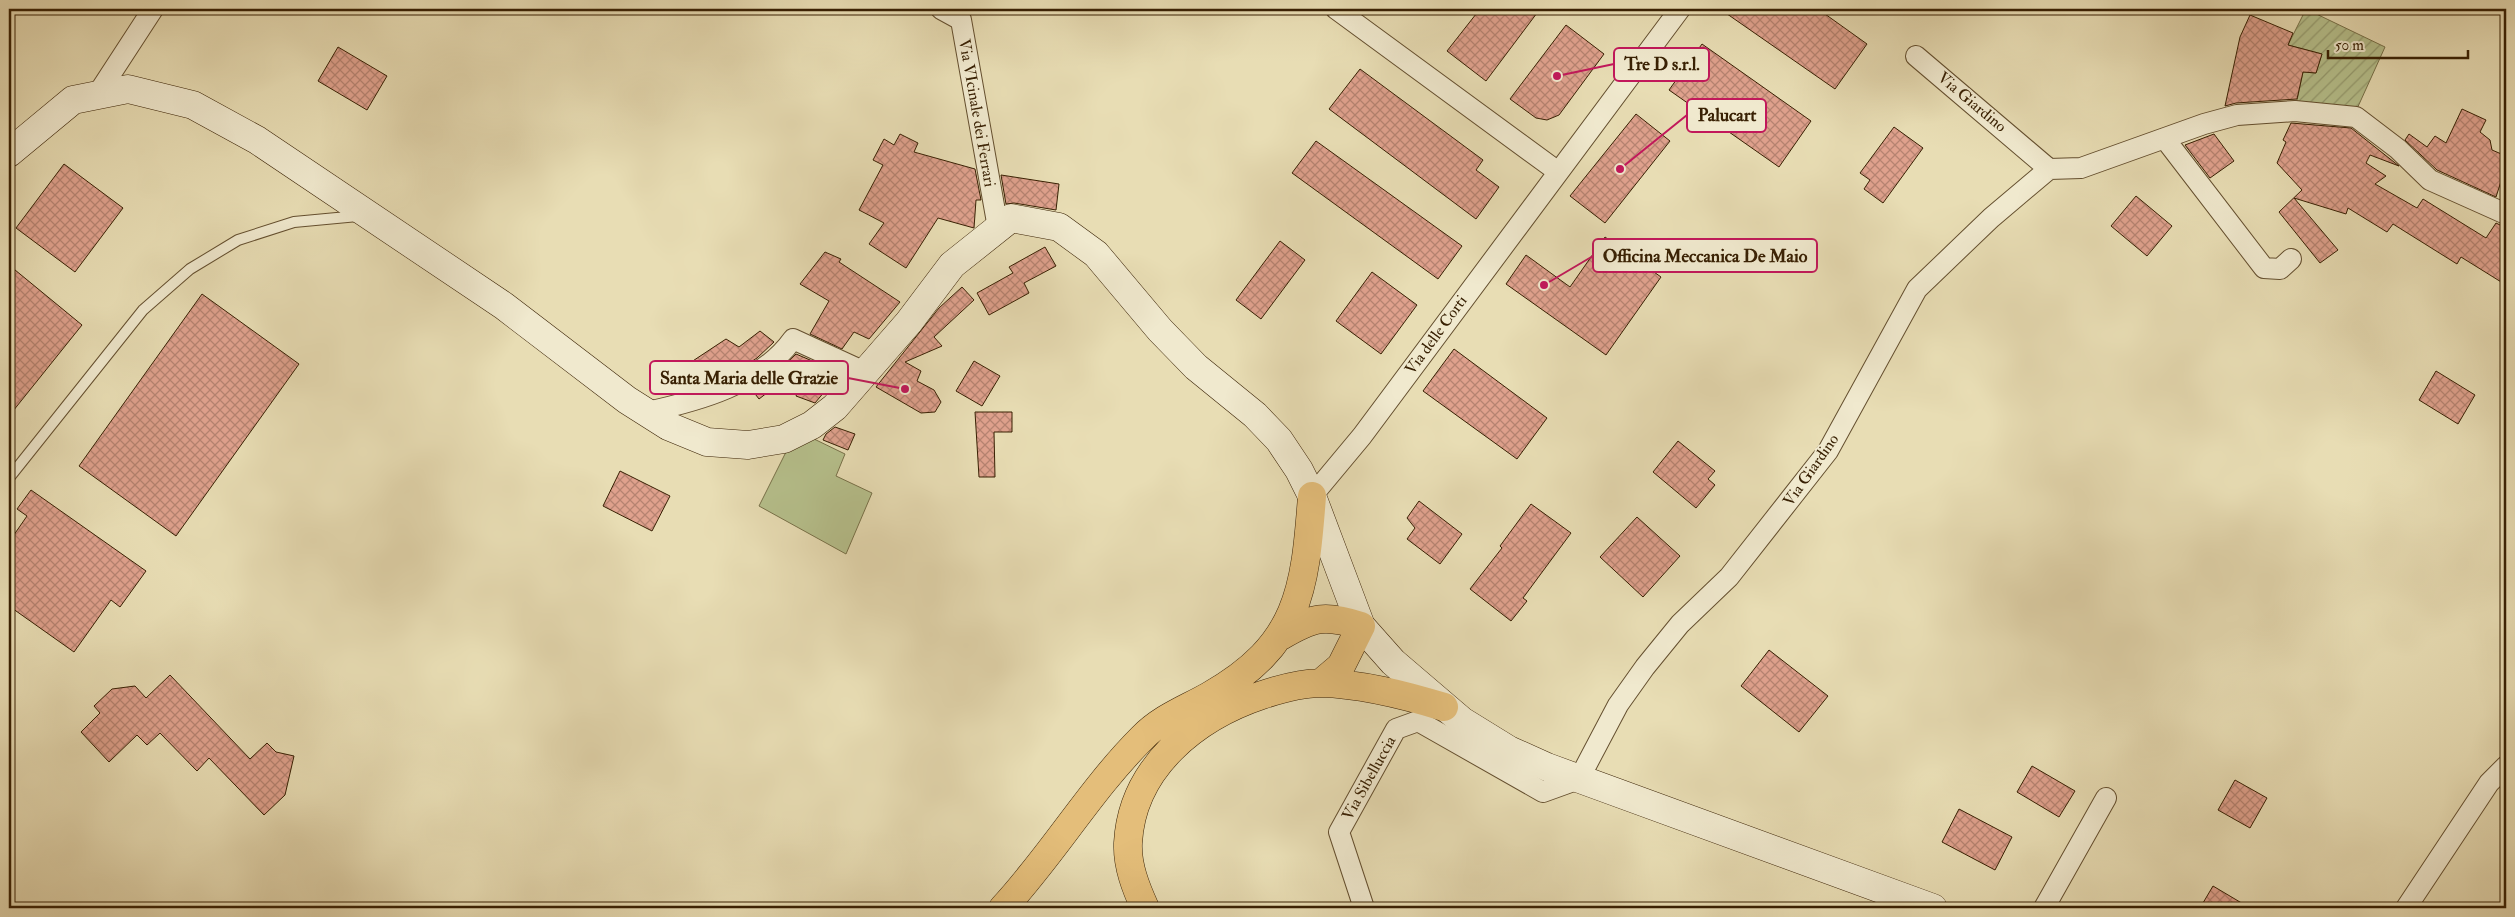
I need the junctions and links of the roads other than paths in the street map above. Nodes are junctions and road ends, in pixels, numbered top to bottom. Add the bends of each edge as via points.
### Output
1 (153, 9) edge
2 (941, 9) edge
3 (1336, 9) edge
4 (1680, 9) edge
5 (1916, 56) dead end
6 (96, 95) junction
7 (2164, 139) junction
8 (9, 153) edge
9 (2049, 169) junction
10 (1557, 171) junction
11 (2506, 214) edge
12 (369, 215) junction
13 (998, 228) junction
14 (2291, 259) dead end
15 (867, 372) junction
16 (647, 412) junction
17 (9, 478) edge
18 (1312, 496) junction
19 (1361, 626) junction
20 (1281, 636) junction
21 (1320, 683) junction
22 (1444, 707) junction
23 (2506, 766) edge
24 (1579, 779) junction
25 (2106, 798) dead end
26 (1003, 908) edge
27 (1145, 908) edge
28 (1364, 908) edge
29 (1933, 908) edge
30 (2044, 908) edge
31 (2406, 908) edge

1 - 6 street
2 - 13 street, Via VIcinale dei Ferrari via 961,20
3 - 10 street
4 - 10 street, Via delle Corti
5 - 9 street, Via Giardino
6 - 8 street via 73,100
6 - 12 street via 128,89 194,105 257,140
7 - 9 street via 2081,168
7 - 11 street via 2237,115 2295,111 2356,117 2398,149 2430,180
7 - 14 street via 2264,268 2280,269
9 - 24 street, Via Giardino via 1916,289 1828,451 1730,577 1680,624 1645,667 1618,705
10 - 18 street, Via delle Corti via 1362,436
12 - 16 street via 504,306
12 - 17 lane via 294,222 238,240 190,269 142,310
13 - 15 street via 952,265
13 - 18 street via 1010,218 1059,227 1096,254 1196,368 1279,440
15 - 16 street via 793,339 783,353 764,368 737,383 684,404
15 - 16 street via 835,407 812,425 784,439 748,445 707,442 668,426
18 - 19 street
18 - 20 highway via 1307,562 1297,601
19 - 20 highway via 1321,618 1300,624
19 - 21 highway via 1341,666
19 - 22 street via 1393,662
20 - 26 highway via 1260,660 1239,677 1146,733
21 - 22 highway via 1400,693
21 - 27 highway via 1280,689 1234,704 1183,738 1154,767 1136,806 1128,843 1133,881
22 - 24 street via 1509,750
23 - 31 street via 2489,782
24 - 28 street, Via Sibelluccia via 1543,792 1418,721 1396,729 1339,832
24 - 29 street
25 - 30 street

